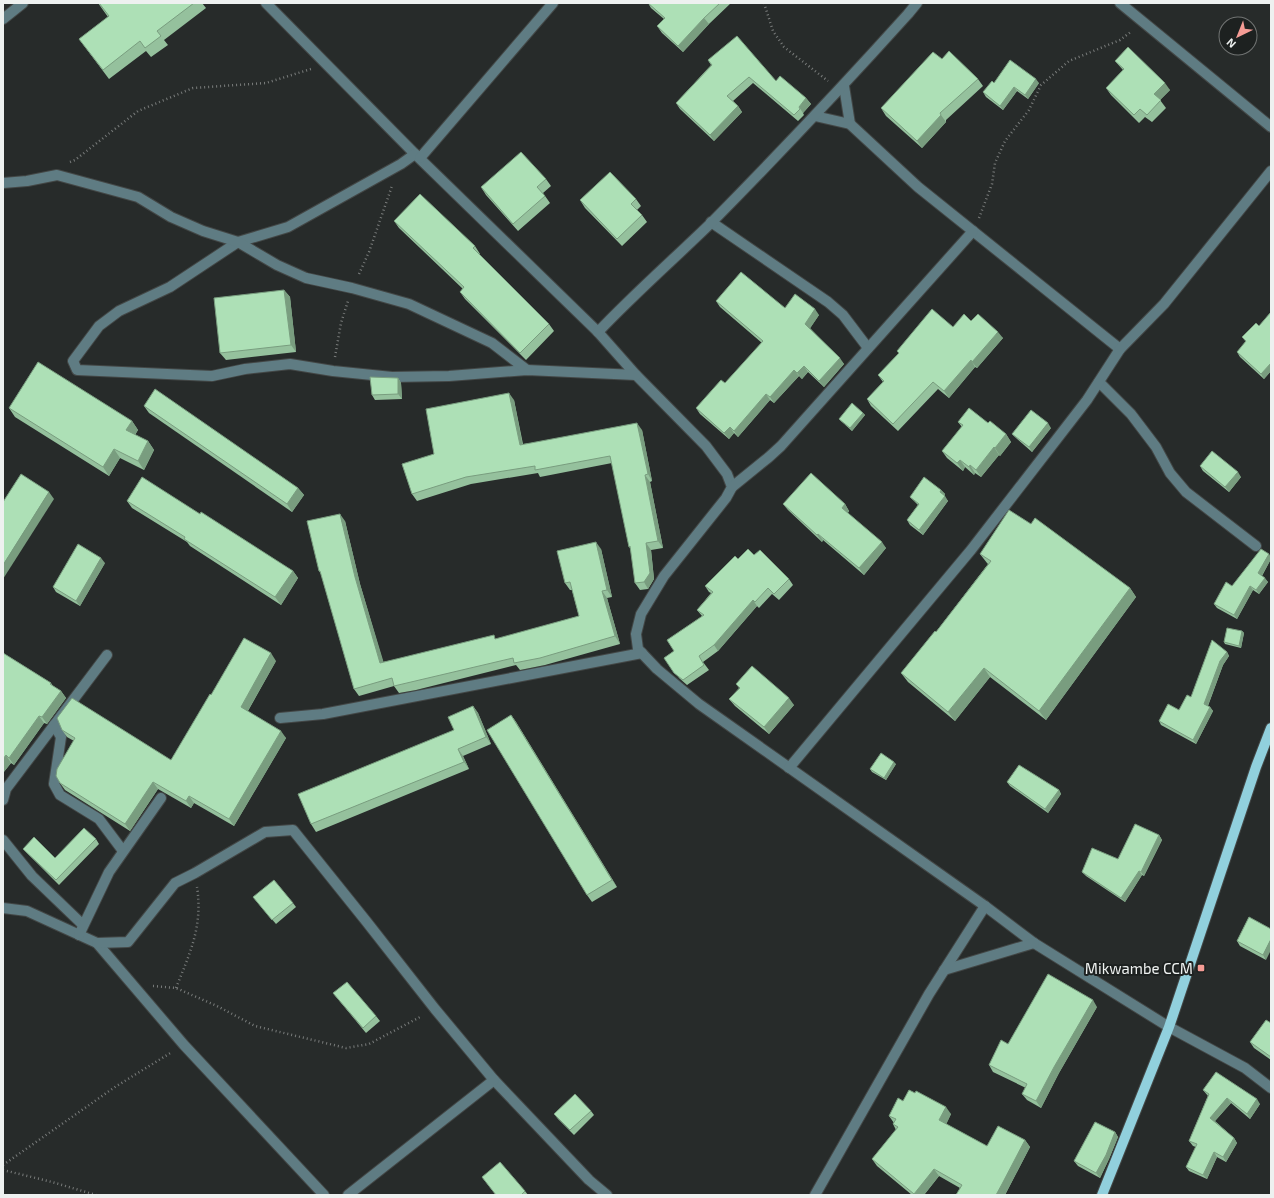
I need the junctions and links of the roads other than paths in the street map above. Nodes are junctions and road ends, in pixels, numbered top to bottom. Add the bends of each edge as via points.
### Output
1 (23, 3) edge
2 (266, 3) edge
3 (553, 3) edge
4 (916, 3) edge
5 (1120, 3) edge
6 (3, 19) edge
7 (841, 89) junction
8 (815, 116) junction
9 (850, 124) junction
10 (1271, 127) edge
11 (418, 156) junction
12 (1271, 171) edge
13 (3, 183) edge
14 (712, 222) junction
15 (973, 231) junction
16 (238, 242) junction
17 (598, 332) junction
18 (868, 348) junction
19 (1120, 349) junction
20 (528, 370) junction
21 (636, 375) junction
22 (1099, 382) junction
23 (732, 487) junction
24 (1256, 546) dead end
25 (642, 653) junction
26 (107, 655) dead end
27 (280, 718) dead end
28 (54, 725) junction
29 (1271, 728) edge
30 (789, 768) junction
31 (161, 798) edge
32 (3, 800) edge
33 (3, 840) edge
34 (123, 851) junction
35 (984, 906) junction
36 (3, 908) edge
37 (81, 930) junction
38 (97, 943) junction
39 (1034, 943) junction
40 (944, 970) junction
41 (1169, 1026) junction
42 (494, 1080) junction
43 (1271, 1088) edge
44 (1105, 1193) edge
45 (324, 1195) edge
46 (348, 1195) edge
47 (607, 1195) edge
48 (815, 1195) edge

1 - 6 street
2 - 11 street
3 - 11 street
4 - 7 street
5 - 10 street
7 - 8 street
7 - 9 street
8 - 9 street
8 - 14 street
9 - 15 street via 918,187
11 - 16 street via 288,227
11 - 17 street
12 - 19 street via 1164,304
13 - 16 street via 58,175 138,197 171,217
14 - 17 street
14 - 18 street via 828,302 843,315
15 - 18 street
15 - 19 street
16 - 20 street via 277,266 306,278 409,304 492,343
16 - 20 street via 170,287 119,311 99,326 73,361 77,370 212,376 290,364 392,377
17 - 21 street
18 - 23 street via 781,446
19 - 22 street
20 - 21 street
21 - 23 street via 706,446 727,474
22 - 24 street via 1135,420 1156,447 1170,473 1186,492
22 - 30 street via 971,550
23 - 25 street via 664,576 641,614 636,634 638,649
25 - 27 street via 323,714
25 - 30 street via 699,704
26 - 28 street
28 - 32 street via 6,789
28 - 34 street via 61,737 54,784 60,795 99,819
29 - 41 main road
30 - 35 street
31 - 34 street
33 - 37 street
34 - 37 street via 109,872
35 - 39 street
35 - 40 street
36 - 37 street via 27,911
37 - 38 street
38 - 42 street via 128,942 175,883 265,832 293,830 435,1010
38 - 45 street via 184,1045
39 - 40 street
39 - 41 street
40 - 48 street
41 - 43 street via 1245,1068
41 - 44 main road
42 - 46 street
42 - 47 street via 589,1180

